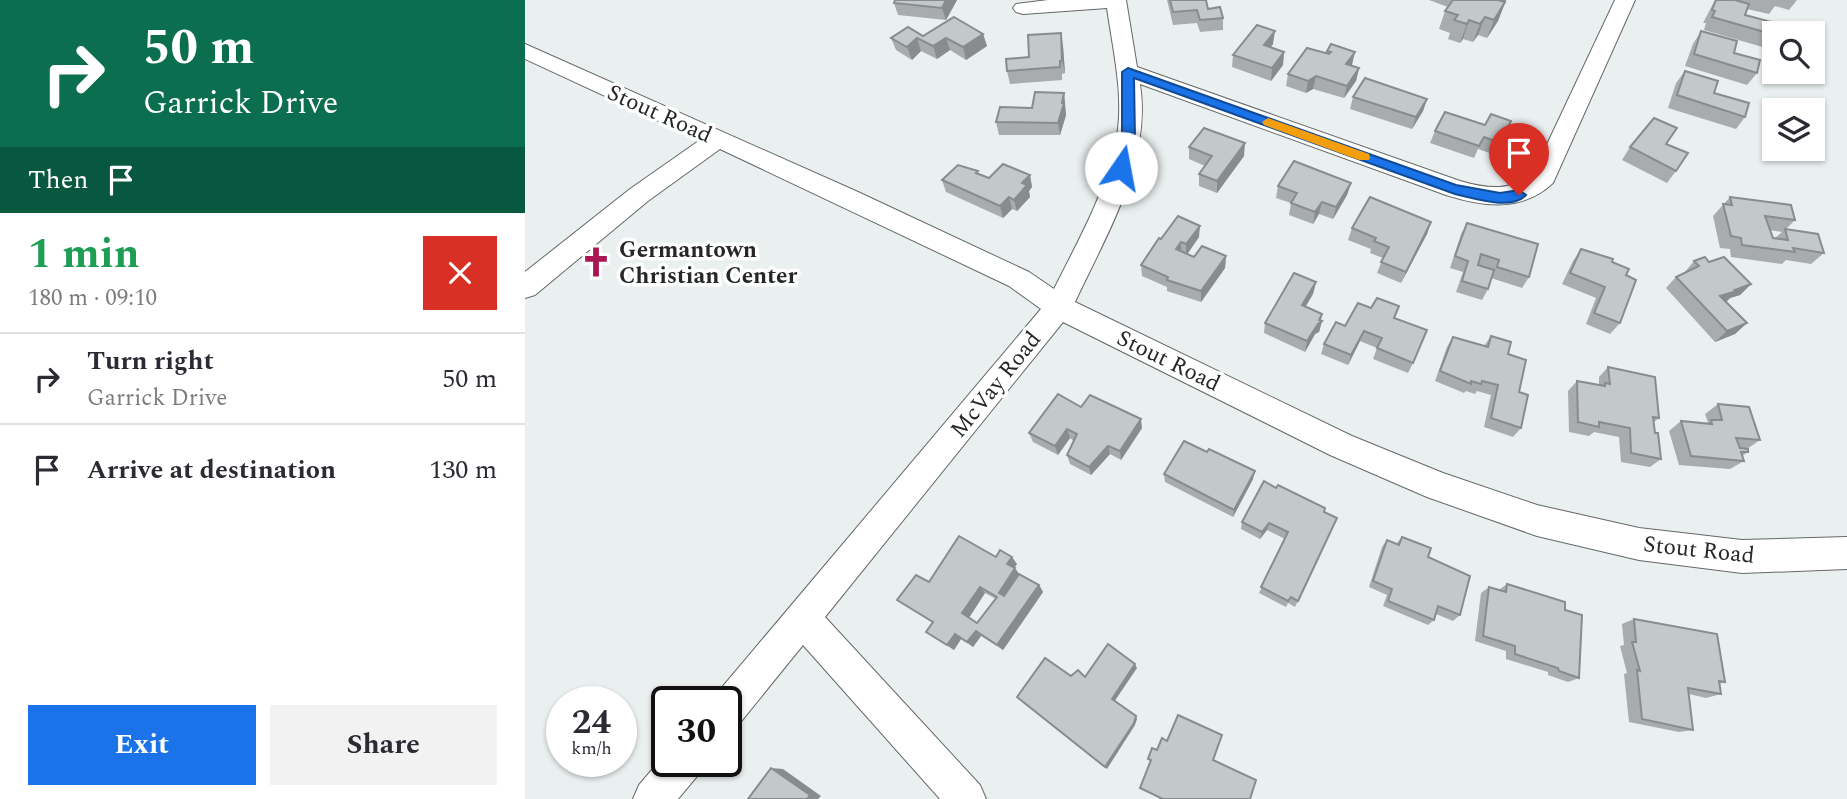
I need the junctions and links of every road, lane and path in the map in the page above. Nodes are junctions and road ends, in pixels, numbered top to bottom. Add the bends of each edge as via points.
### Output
1 (1625, 0) edge
2 (1116, 1) edge
3 (1023, 8) dead end
4 (525, 51) edge
5 (1128, 72) junction
6 (717, 139) junction
7 (525, 287) edge
8 (1059, 307) junction
9 (1847, 553) edge
10 (803, 619) junction
11 (742, 692) edge
12 (671, 777) edge
13 (653, 799) edge
14 (966, 799) edge

1 - 5 street via 1544,177 1519,195 1500,198 1455,190
2 - 3 street
2 - 5 street, McVay Road
4 - 6 street, Stout Road
5 - 8 street, McVay Road via 1128,140 1121,168
6 - 7 street
6 - 8 street, Stout Road via 1019,279
8 - 9 street, Stout Road via 1350,449 1464,497 1534,520 1613,540 1691,551 1762,556
8 - 10 street, McVay Road
10 - 11 street, McVay Road
10 - 14 street
12 - 13 street

